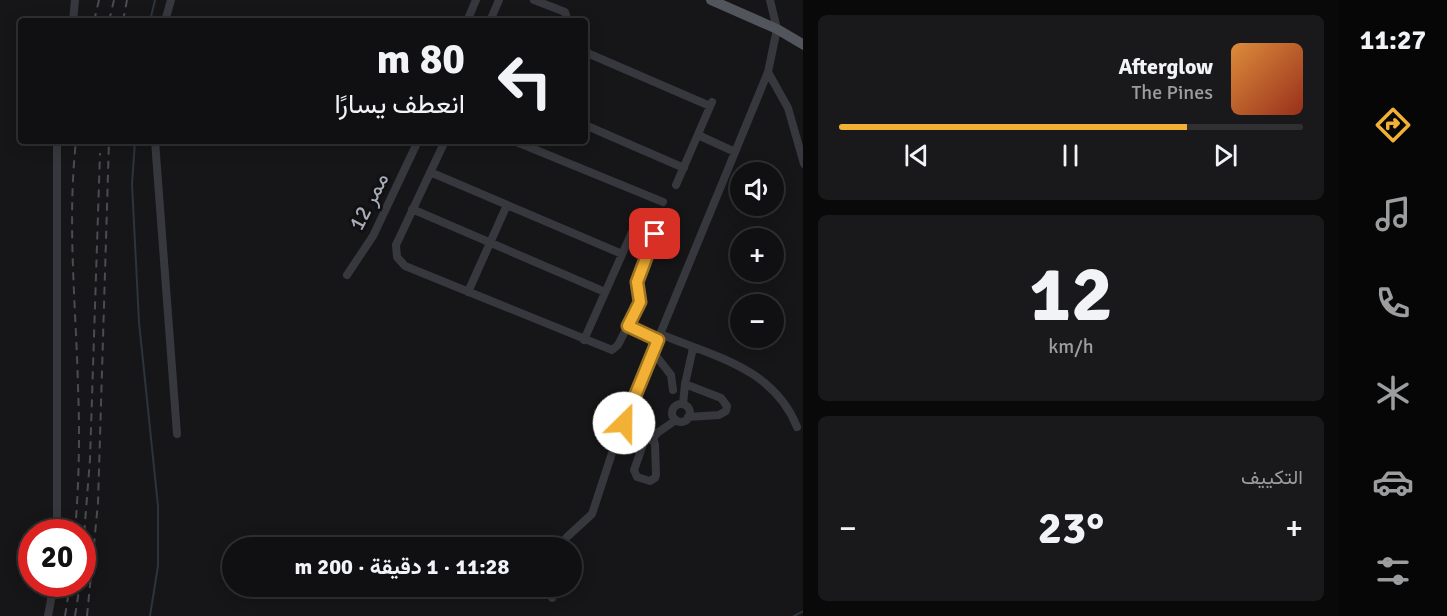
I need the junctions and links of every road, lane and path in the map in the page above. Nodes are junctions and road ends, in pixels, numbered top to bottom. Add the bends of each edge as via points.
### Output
1 (75, 0) edge
2 (171, 0) edge
3 (476, 0) edge
4 (499, 0) edge
5 (534, 0) edge
6 (711, 0) edge
7 (770, 0) edge
8 (73, 18) edge
9 (166, 18) edge
10 (468, 18) edge
11 (491, 18) edge
12 (567, 18) edge
13 (777, 29) junction
14 (803, 43) edge
15 (588, 53) edge
16 (768, 72) junction
17 (588, 126) edge
18 (698, 135) junction
19 (57, 144) edge
20 (155, 144) edge
21 (417, 144) edge
22 (444, 144) edge
23 (521, 144) edge
24 (735, 152) junction
25 (803, 160) edge
26 (684, 168) junction
27 (430, 172) junction
28 (676, 185) dead end
29 (663, 202) dead end
30 (507, 205) junction
31 (412, 209) junction
32 (636, 223) dead end
33 (655, 234) dead end
34 (490, 243) junction
35 (622, 254) junction
36 (347, 275) dead end
37 (468, 291) junction
38 (605, 292) junction
39 (628, 326) junction
40 (659, 337) junction
41 (584, 340) junction
42 (693, 348) junction
43 (653, 352) junction
44 (685, 384) junction
45 (681, 404) junction
46 (688, 417) junction
47 (676, 420) junction
48 (797, 427) dead end
49 (177, 434) dead end
50 (652, 440) junction
51 (57, 519) edge
52 (567, 537) edge
53 (52, 597) edge
54 (48, 616) edge

1 - 8 street
2 - 9 street
3 - 10 street
4 - 11 street
5 - 12 street via 565,12
6 - 13 main road
7 - 13 street
13 - 14 main road
13 - 16 street
15 - 18 street via 711,104
16 - 24 street
16 - 25 street via 788,108
17 - 26 street
18 - 24 street
18 - 26 street
19 - 51 street
20 - 49 street
21 - 36 street, ممر 12 via 373,236
22 - 27 street
23 - 29 street
24 - 40 street
26 - 28 street
27 - 30 street
27 - 31 street
30 - 34 street
30 - 35 street
31 - 34 street
31 - 37 street via 396,245 399,260 405,266
32 - 35 street
33 - 39 street via 637,282 640,302
34 - 37 street
34 - 38 street
35 - 38 street
37 - 41 street
38 - 41 street
39 - 40 street
39 - 41 street via 614,349
40 - 42 street
40 - 43 street
42 - 44 street
42 - 48 street via 766,382 784,402
43 - 45 street
43 - 52 street via 616,441 592,514
44 - 45 street
44 - 46 street via 721,398 727,406 721,415
45 - 46 street
45 - 47 street via 672,413
46 - 47 street
47 - 50 street
50 - 50 street via 644,442 634,470 637,477 650,481 656,475
53 - 54 street

